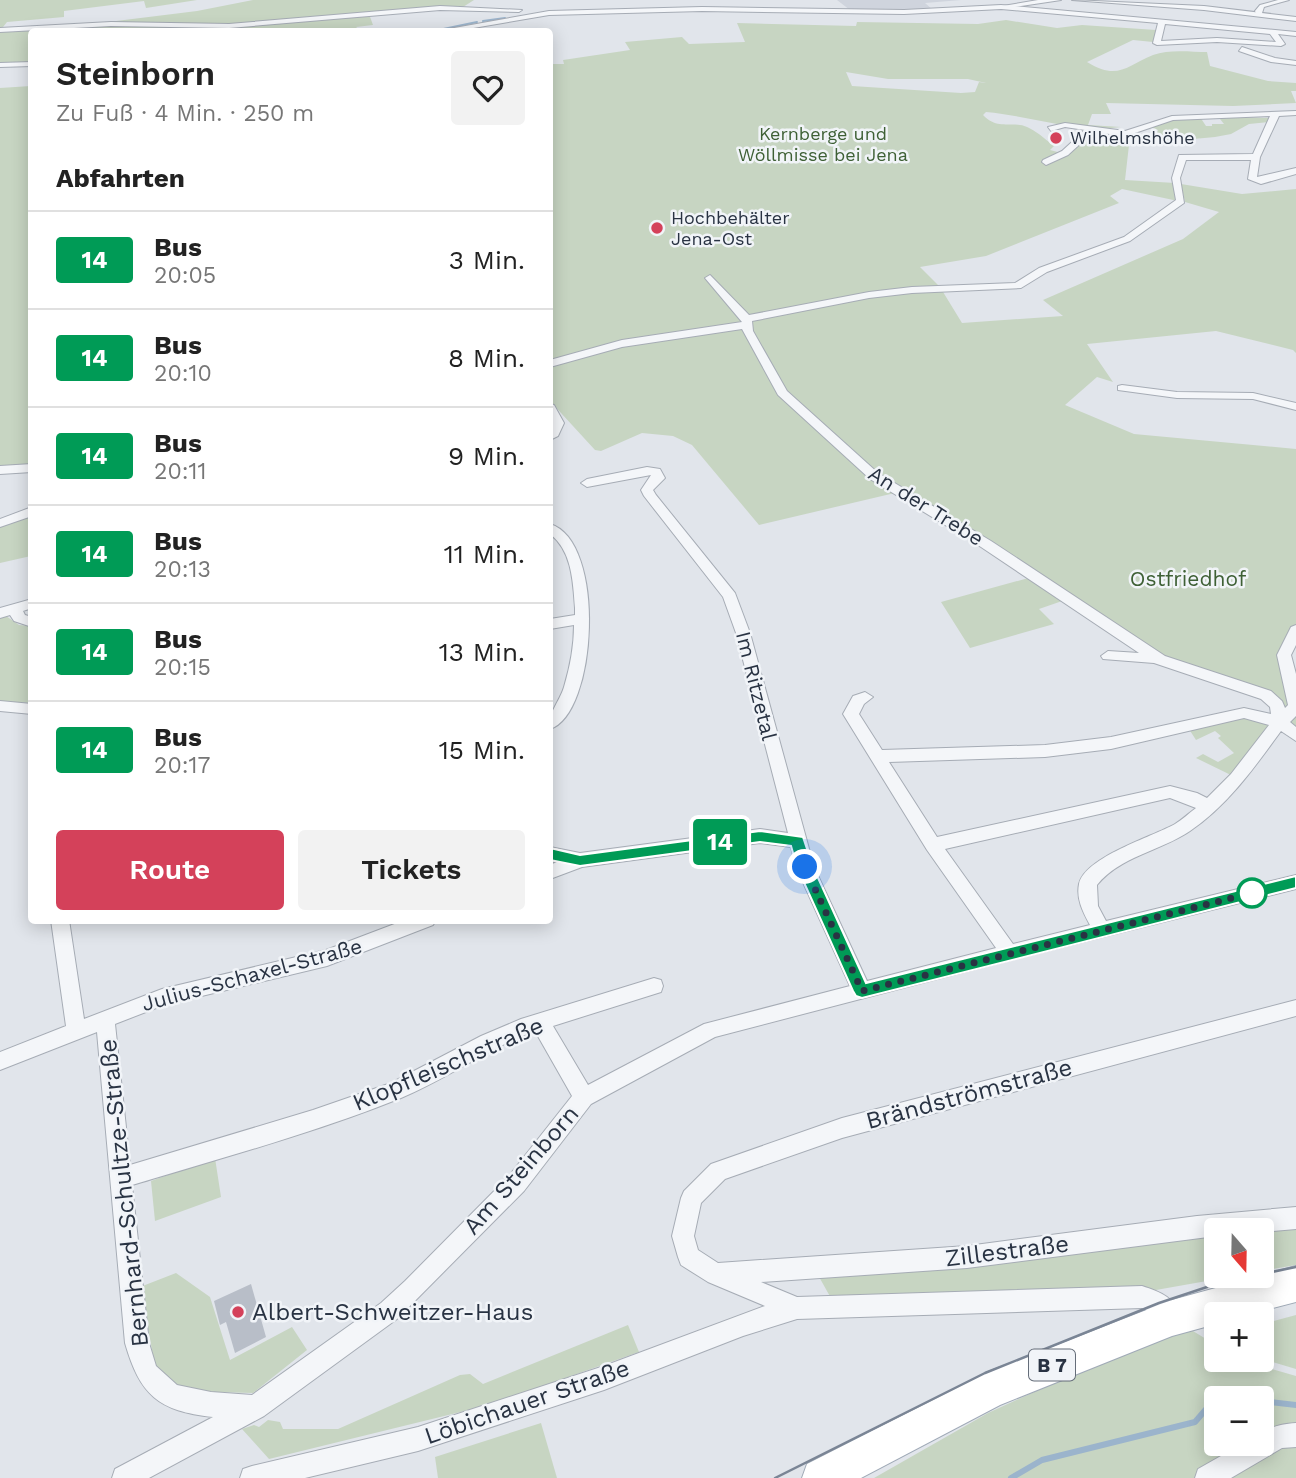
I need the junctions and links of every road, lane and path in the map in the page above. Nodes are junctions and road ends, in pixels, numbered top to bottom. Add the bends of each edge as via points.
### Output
1 (989, 0) edge
2 (1054, 0) edge
3 (1076, 0) edge
4 (1286, 0) edge
5 (1001, 7) junction
6 (702, 9) junction
7 (727, 10) junction
8 (613, 12) junction
9 (518, 13) junction
10 (1259, 15) junction
11 (673, 17) dead end
12 (1172, 19) junction
13 (1294, 21) edge
14 (1162, 22) junction
15 (28, 28) edge
16 (37, 28) edge
17 (452, 28) edge
18 (0, 30) edge
19 (1273, 33) junction
20 (1296, 34) edge
21 (1217, 40) junction
22 (1296, 63) edge
23 (28, 64) edge
24 (0, 65) edge
25 (1296, 113) edge
26 (1275, 115) junction
27 (1051, 129) dead end
28 (1091, 130) junction
29 (1256, 157) junction
30 (1046, 162) dead end
31 (1296, 171) edge
32 (710, 278) dead end
33 (747, 322) junction
34 (553, 363) edge
35 (1122, 388) dead end
36 (1296, 407) edge
37 (553, 413) edge
38 (553, 434) edge
39 (28, 468) edge
40 (0, 470) edge
41 (587, 483) dead end
42 (28, 512) edge
43 (0, 523) edge
44 (553, 531) edge
45 (28, 604) edge
46 (7, 611) edge
47 (582, 620) junction
48 (28, 621) edge
49 (553, 624) edge
50 (1296, 630) edge
51 (1108, 656) dead end
52 (1160, 660) junction
53 (865, 697) dead end
54 (0, 706) edge
55 (1296, 706) edge
56 (28, 709) edge
57 (553, 720) edge
58 (1280, 722) junction
59 (1296, 735) edge
60 (879, 756) junction
61 (1209, 807) junction
62 (797, 841) junction
63 (933, 845) junction
64 (553, 855) edge
65 (580, 860) junction
66 (553, 871) edge
67 (1296, 882) edge
68 (61, 924) edge
69 (416, 924) edge
70 (1102, 930) junction
71 (1004, 944) dead end
72 (654, 986) dead end
73 (862, 991) junction
74 (1296, 1008) edge
75 (105, 1019) junction
76 (540, 1022) junction
77 (76, 1030) junction
78 (0, 1061) edge
79 (580, 1091) junction
80 (122, 1178) junction
81 (1296, 1218) edge
82 (683, 1236) joint
83 (716, 1274) junction
84 (1296, 1284) edge
85 (797, 1308) junction
86 (1172, 1318) junction
87 (255, 1408) junction
88 (1296, 1435) edge
89 (124, 1478) edge
90 (252, 1478) edge
91 (821, 1478) edge
92 (1207, 1478) edge

1 - 5 street
2 - 5 street
3 - 10 street
4 - 10 street via 1262,6
5 - 7 street via 904,12
5 - 14 street
6 - 7 street
6 - 8 street
6 - 11 street
7 - 8 street via 618,6 612,7
8 - 9 street
9 - 16 street via 440,8 229,26
9 - 17 street
10 - 13 street
12 - 13 street
12 - 14 street
12 - 19 street
14 - 21 street via 1157,43
15 - 18 street
19 - 20 street
19 - 21 street via 1281,44
21 - 22 street
23 - 24 street
25 - 26 street
26 - 28 street via 1172,118 1125,134
26 - 29 street
27 - 28 street via 1066,125
28 - 30 street via 1065,153
29 - 31 street via 1251,177 1261,181
29 - 33 street via 1182,157 1177,177 1181,201 1127,239 1043,270 1017,286 869,295
32 - 33 street, An der Trebe
33 - 34 street via 636,340
33 - 52 street, An der Trebe via 782,393 874,476
35 - 36 street via 1177,395 1253,396
37 - 38 street via 558,423
39 - 40 street
41 - 62 street, Im Ritzetal via 656,472 659,478 647,490 650,496 730,596
42 - 43 street
44 - 47 street via 567,543 575,564
45 - 46 street
46 - 48 street
47 - 49 street
47 - 57 street via 571,690
50 - 55 street via 1284,655
51 - 52 street, An der Trebe
52 - 58 street, An der Trebe via 1266,695 1277,705
53 - 60 street via 851,714
54 - 56 street
55 - 58 street
58 - 59 street, An der Trebe
58 - 60 street via 1244,713 1111,743 1045,751
58 - 61 street
60 - 63 street
61 - 63 street via 1170,792
61 - 70 street via 1182,828 1101,867 1088,883 1090,906
62 - 65 street via 760,836
62 - 73 street, Im Ritzetal
63 - 71 street
64 - 65 street
65 - 66 street
67 - 70 street, Am Steinborn
68 - 77 street
69 - 75 street, Julius-Schaxel-Straße via 327,958 162,997
70 - 73 street, Am Steinborn
72 - 76 street, Klopfleischstraße
73 - 79 street, Am Steinborn via 711,1030
74 - 82 street, Brändströmstraße via 842,1128 761,1155 718,1171 692,1198
75 - 77 street, Julius-Schaxel-Straße
75 - 80 street, Bernhard-Schultze-Straße
76 - 79 street
76 - 80 street, Klopfleischstraße via 488,1042 397,1090
77 - 78 street, Julius-Schaxel-Straße
79 - 87 street, Am Steinborn via 516,1184 414,1289
80 - 87 street, Bernhard-Schultze-Straße via 137,1343 148,1374 164,1392 183,1400
81 - 83 street, Zillestraße via 967,1257
82 - 83 street, Löbichauer Straße via 689,1257
83 - 85 street, Löbichauer Straße
84 - 86 main road, B 7
85 - 86 street, Löbichauer Straße via 1142,1297 1159,1303
85 - 90 street, Löbichauer Straße via 444,1431
86 - 91 main road, B 7 via 988,1391
87 - 89 street, Am Steinborn
88 - 92 street via 1279,1436

